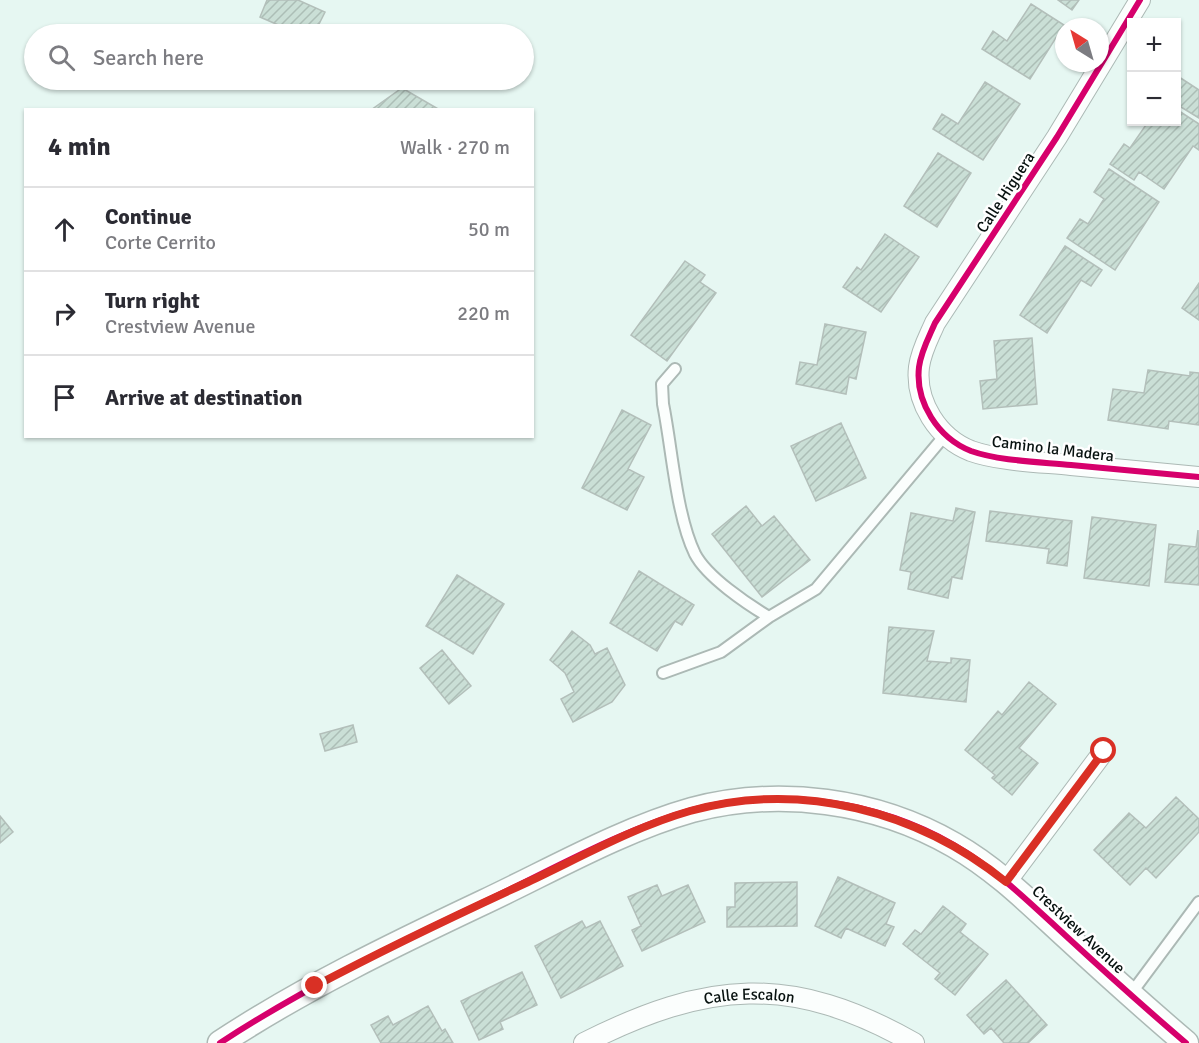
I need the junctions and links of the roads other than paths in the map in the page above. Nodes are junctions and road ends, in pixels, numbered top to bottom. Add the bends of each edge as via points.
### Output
1 (1140, 0) edge
2 (675, 369) dead end
3 (924, 405) joint
4 (946, 434) junction
5 (1199, 477) edge
6 (769, 617) junction
7 (663, 673) dead end
8 (1104, 751) dead end
9 (1006, 882) junction
10 (1199, 902) edge
11 (1130, 995) junction
12 (220, 1043) edge
13 (584, 1043) edge
14 (914, 1043) edge
15 (1186, 1043) edge

1 - 3 street, Calle Higuera via 1058,137 935,324 919,367
2 - 6 lane via 662,384 663,404 684,522 696,556 735,596
3 - 4 street, Camino la Madera
4 - 5 street, Camino la Madera via 973,452
4 - 6 lane via 816,589
6 - 7 lane via 721,652
8 - 9 street
9 - 11 street, Crestview Avenue
9 - 12 street, Crestview Avenue via 953,844 874,811 782,799 708,806 638,830 395,944
10 - 11 lane
11 - 15 street, Crestview Avenue
13 - 14 street, Calle Escalon via 675,1004 747,992 803,997 844,1009 874,1020

